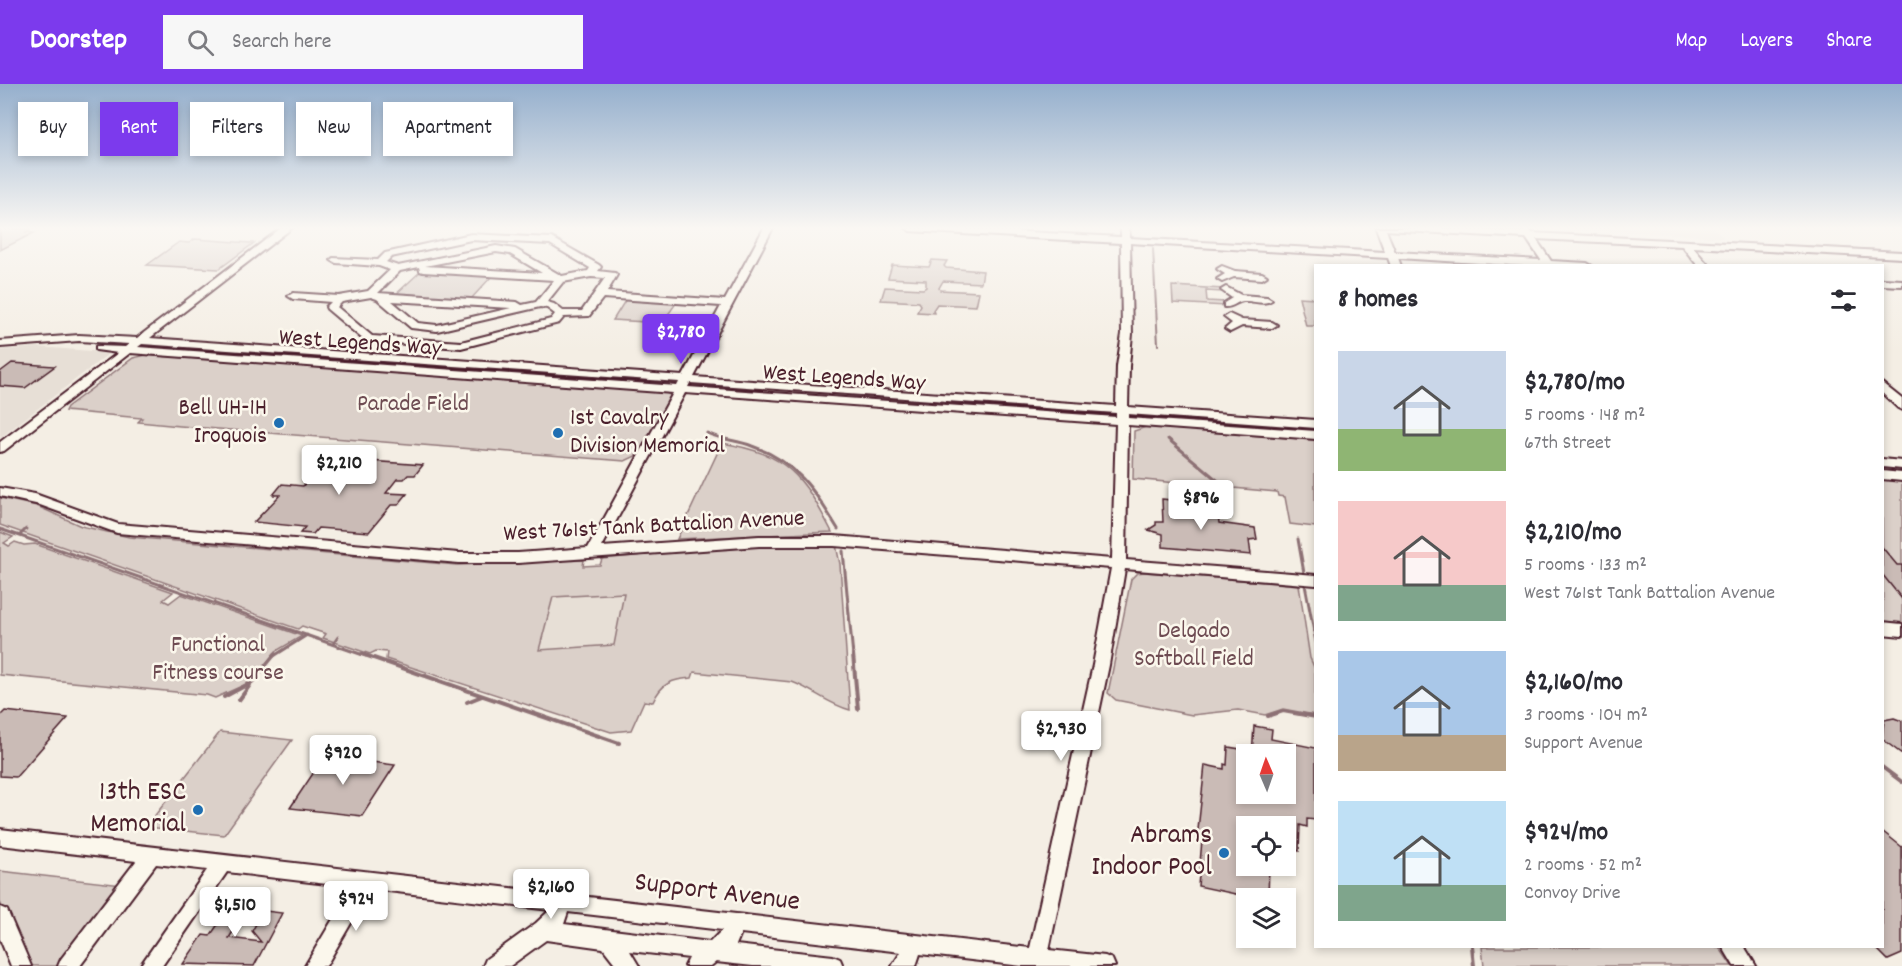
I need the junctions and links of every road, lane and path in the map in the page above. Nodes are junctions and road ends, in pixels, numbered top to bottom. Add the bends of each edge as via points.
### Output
1 (233, 269) edge
2 (397, 269) edge
3 (419, 269) edge
4 (542, 269) edge
5 (594, 269) edge
6 (747, 269) edge
7 (1126, 269) edge
8 (591, 274) junction
9 (1222, 274) dead end
10 (1262, 276) dead end
11 (556, 278) junction
12 (1884, 282) edge
13 (1902, 283) edge
14 (1226, 290) dead end
15 (376, 295) junction
16 (600, 295) junction
17 (293, 296) dead end
18 (1239, 298) junction
19 (339, 299) junction
20 (1267, 300) dead end
21 (729, 303) junction
22 (540, 304) junction
23 (1228, 304) dead end
24 (528, 307) junction
25 (561, 314) junction
26 (1229, 317) dead end
27 (1240, 323) junction
28 (1272, 325) dead end
29 (415, 326) junction
30 (443, 328) junction
31 (1230, 329) dead end
32 (47, 341) junction
33 (139, 341) junction
34 (415, 342) junction
35 (0, 344) edge
36 (128, 350) junction
37 (400, 360) junction
38 (684, 385) junction
39 (1884, 388) edge
40 (1902, 406) edge
41 (1122, 416) junction
42 (1314, 423) edge
43 (1314, 435) edge
44 (0, 448) edge
45 (1884, 463) edge
46 (1902, 465) edge
47 (1884, 476) edge
48 (1902, 477) edge
49 (0, 492) edge
50 (594, 553) junction
51 (1119, 564) junction
52 (1314, 580) edge
53 (1884, 628) edge
54 (1902, 630) edge
55 (0, 837) edge
56 (152, 855) junction
57 (223, 863) junction
58 (366, 880) junction
59 (563, 903) junction
60 (0, 916) edge
61 (734, 923) junction
62 (543, 930) junction
63 (608, 939) junction
64 (912, 944) junction
65 (1733, 948) edge
66 (713, 952) junction
67 (1036, 962) edge
68 (17, 964) edge
69 (68, 966) edge
70 (150, 966) edge
71 (315, 966) edge
72 (493, 966) edge
73 (628, 966) edge
74 (695, 966) edge
75 (833, 966) edge
76 (902, 966) edge
77 (1105, 966) edge
78 (1746, 966) edge

1 - 33 street
2 - 15 street
3 - 11 street
4 - 11 street
5 - 8 street
6 - 21 street
7 - 41 street
8 - 11 street via 570,280
8 - 16 street via 612,275
9 - 10 street
11 - 22 street
12 - 13 street
14 - 18 street
15 - 19 street
15 - 24 street
15 - 29 street
16 - 21 street
16 - 25 street via 585,314
17 - 19 street
18 - 20 street
18 - 23 street
19 - 34 street via 331,307 369,339
21 - 38 street
22 - 24 street
22 - 25 street
24 - 30 street
25 - 34 street via 555,321 461,345
26 - 27 street
27 - 28 street
27 - 31 street
29 - 30 street
29 - 34 street
30 - 34 street
32 - 33 street, West Legends Way
32 - 35 street, West Legends Way
32 - 36 street, West Legends Way
33 - 36 street
33 - 37 street, West Legends Way
34 - 37 street
36 - 38 street, West Legends Way
36 - 44 street
37 - 38 street, West Legends Way
38 - 41 street, West Legends Way
38 - 50 street
39 - 40 street
41 - 42 street, West Legends Way
41 - 43 street, West Legends Way
41 - 51 street
45 - 46 street
47 - 48 street
49 - 50 street, West 761st Tank Battalion Avenue via 45,501 93,521 133,530 459,558
50 - 51 street, West 761st Tank Battalion Avenue via 816,540
51 - 52 street, West 761st Tank Battalion Avenue
51 - 67 street
53 - 54 street
55 - 56 street, Support Avenue
56 - 57 street, Support Avenue
56 - 69 street
57 - 58 street, Support Avenue
57 - 70 street
58 - 59 street, Support Avenue
58 - 71 street
59 - 61 street, Support Avenue
59 - 62 street via 556,919
60 - 68 street
61 - 64 street, Support Avenue
61 - 66 street via 729,939
62 - 63 street
62 - 72 street
63 - 66 street
63 - 73 street
64 - 67 street, Support Avenue
64 - 76 street via 909,960
65 - 78 street
66 - 74 street
66 - 75 street
67 - 77 street, Support Avenue

